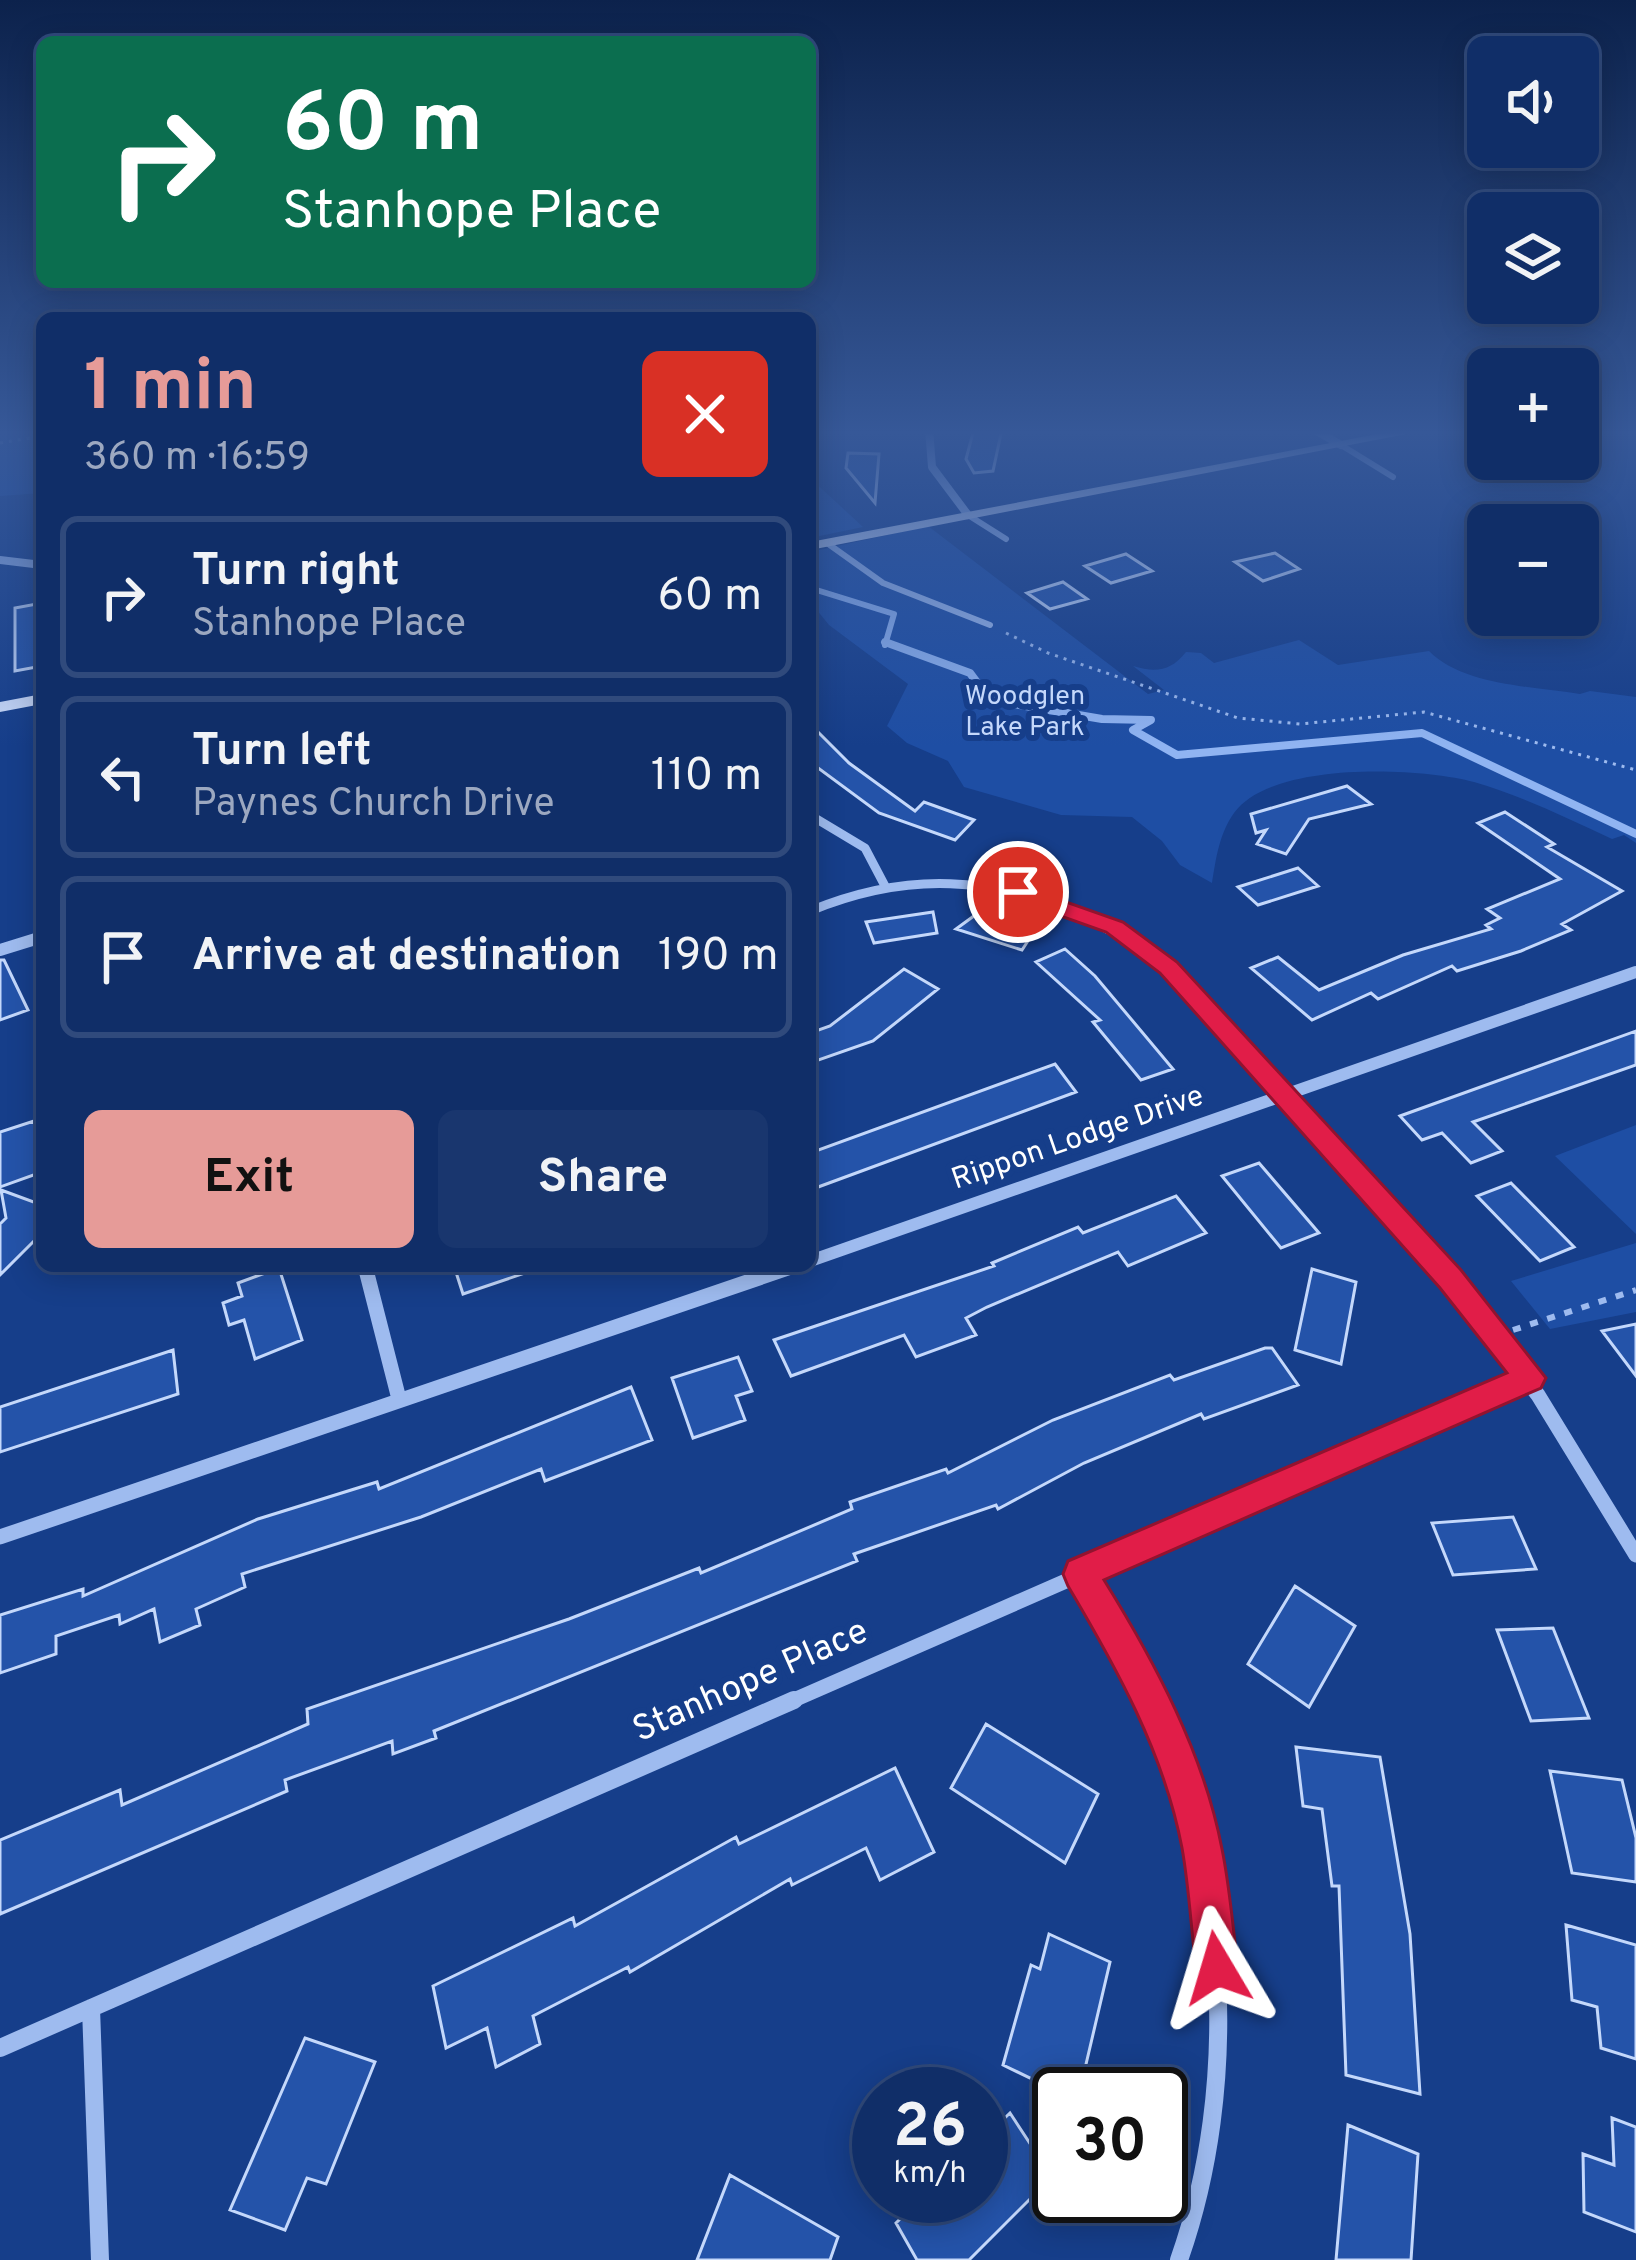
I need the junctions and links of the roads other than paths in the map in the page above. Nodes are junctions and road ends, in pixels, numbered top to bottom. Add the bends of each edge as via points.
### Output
1 (870, 534) edge
2 (999, 534) edge
3 (1006, 539) dead end
4 (827, 543) junction
5 (816, 545) edge
6 (0, 560) edge
7 (36, 564) edge
8 (991, 625) road end
9 (36, 700) edge
10 (0, 707) edge
11 (816, 819) edge
12 (885, 886) junction
13 (816, 908) edge
14 (36, 939) edge
15 (0, 950) edge
16 (1636, 972) edge
17 (1284, 1096) junction
18 (816, 1259) edge
19 (367, 1272) edge
20 (776, 1272) edge
21 (1530, 1378) junction
22 (399, 1399) junction
23 (0, 1537) edge
24 (1636, 1555) edge
25 (1080, 1574) junction
26 (91, 2008) junction
27 (0, 2048) edge
28 (100, 2260) edge
29 (1179, 2260) edge

1 - 4 main road
2 - 3 lane
4 - 5 main road
4 - 8 lane via 890,586
6 - 7 street
9 - 10 main road
11 - 12 street via 865,848
12 - 13 street
12 - 17 street via 998,889 1114,927 1169,968
14 - 15 street
16 - 17 street, Rippon Lodge Drive
17 - 18 street, Rippon Lodge Drive
17 - 21 street
19 - 22 street
20 - 22 street
21 - 24 street
21 - 25 street, Stanhope Place
22 - 23 street
25 - 26 street, Stanhope Place
25 - 29 street via 1170,1744 1202,1846 1217,1968 1212,2111
26 - 27 street, Stanhope Place
26 - 28 street

